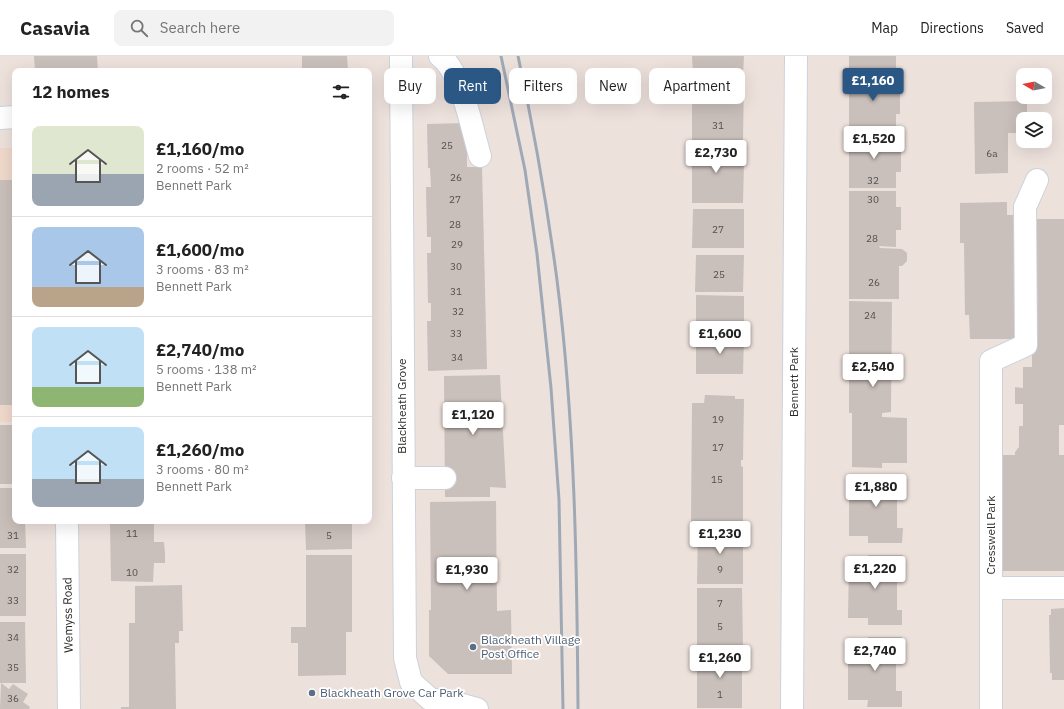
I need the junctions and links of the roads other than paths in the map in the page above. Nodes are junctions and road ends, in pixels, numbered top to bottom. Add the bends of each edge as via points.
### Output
1 (401, 56) edge
2 (440, 56) edge
3 (796, 56) edge
4 (12, 117) edge
5 (0, 118) edge
6 (480, 156) dead end
7 (1037, 180) dead end
8 (403, 478) junction
9 (445, 478) dead end
10 (67, 524) edge
11 (991, 588) junction
12 (1064, 588) edge
13 (69, 709) edge
14 (477, 709) edge
15 (792, 709) edge
16 (990, 709) edge

1 - 8 street, Blackheath Grove
2 - 6 street via 459,84
3 - 15 street, Bennett Park
4 - 5 street
7 - 11 street, Cresswell Park via 1025,207 1026,345 991,362
8 - 9 street
8 - 14 street, Blackheath Grove via 405,658 411,682 430,699
10 - 13 street, Wemyss Road
11 - 12 street
11 - 16 street, Cresswell Park

